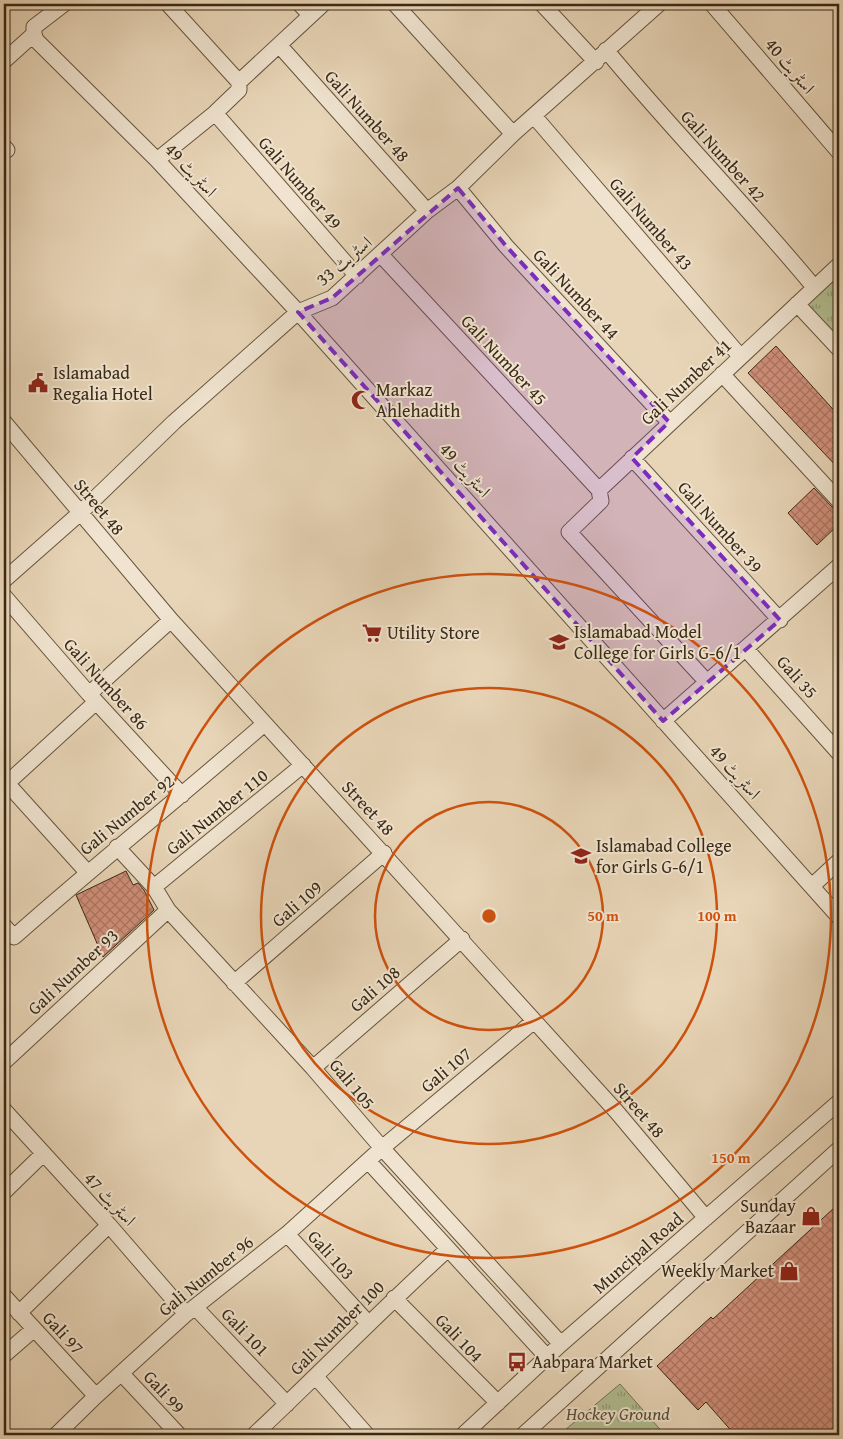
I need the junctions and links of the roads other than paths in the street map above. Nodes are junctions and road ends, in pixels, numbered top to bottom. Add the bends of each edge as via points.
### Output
1 (64, 4) edge
2 (168, 4) edge
3 (323, 4) edge
4 (396, 4) edge
5 (542, 4) edge
6 (659, 4) edge
7 (712, 4) edge
8 (305, 9) edge
9 (34, 34) junction
10 (279, 45) junction
11 (606, 50) junction
12 (4, 61) edge
13 (596, 62) junction
14 (239, 86) junction
15 (215, 114) junction
16 (534, 116) junction
17 (513, 134) junction
18 (839, 152) edge
19 (156, 160) junction
20 (458, 188) junction
21 (427, 212) junction
22 (382, 255) junction
23 (839, 265) edge
24 (357, 276) junction
25 (814, 287) junction
26 (797, 304) junction
27 (298, 312) junction
28 (839, 348) edge
29 (740, 356) junction
30 (722, 374) junction
31 (4, 422) edge
32 (669, 422) junction
33 (632, 458) junction
34 (599, 490) junction
35 (839, 501) edge
36 (80, 514) junction
37 (839, 566) edge
38 (4, 580) edge
39 (4, 596) edge
40 (170, 620) junction
41 (780, 620) junction
42 (746, 649) junction
43 (706, 681) junction
44 (92, 698) junction
45 (663, 721) junction
46 (264, 724) junction
47 (839, 753) edge
48 (303, 766) junction
49 (5, 783) edge
50 (182, 795) junction
51 (117, 846) junction
52 (384, 853) junction
53 (839, 861) edge
54 (87, 872) junction
55 (812, 886) junction
56 (154, 888) junction
57 (168, 910) junction
58 (839, 918) edge
59 (9, 931) edge
60 (462, 939) junction
61 (234, 984) junction
62 (534, 1021) junction
63 (4, 1062) edge
64 (314, 1068) junction
65 (839, 1102) edge
66 (4, 1110) edge
67 (382, 1148) junction
68 (839, 1149) edge
69 (42, 1154) junction
70 (368, 1161) junction
71 (4, 1192) edge
72 (706, 1218) junction
73 (109, 1225) junction
74 (287, 1234) junction
75 (448, 1249) junction
76 (4, 1296) edge
77 (394, 1298) junction
78 (191, 1311) junction
79 (19, 1313) junction
80 (369, 1324) junction
81 (34, 1329) junction
82 (561, 1344) junction
83 (4, 1355) edge
84 (548, 1357) junction
85 (122, 1374) junction
86 (316, 1378) junction
87 (96, 1396) junction
88 (287, 1404) junction
89 (498, 1404) junction
90 (56, 1435) edge
91 (179, 1435) edge
92 (254, 1435) edge
93 (368, 1435) edge
94 (463, 1435) edge
95 (523, 1435) edge

1 - 9 street via 34,27
2 - 14 street
3 - 8 street
4 - 17 street
5 - 13 street
6 - 11 street, اسٹریٹ 33
7 - 18 street, اسٹریٹ 40
8 - 10 street
9 - 12 street
9 - 19 street, اسٹریٹ 49 via 36,40
10 - 14 street
10 - 21 street, Gali Number 48
11 - 13 street, اسٹریٹ 33
11 - 25 street, Gali Number 42
13 - 16 street, اسٹریٹ 33
14 - 15 street
15 - 19 street
15 - 24 street, Gali Number 49
16 - 17 street, اسٹریٹ 33
16 - 29 street, Gali Number 43
17 - 20 street, اسٹریٹ 33
19 - 27 street, اسٹریٹ 49
20 - 21 street, اسٹریٹ 33
20 - 32 street, Gali Number 44 via 506,246
21 - 22 street, اسٹریٹ 33
22 - 24 street, اسٹریٹ 33
22 - 34 street, Gali Number 45
23 - 25 street, Gali Number 41
24 - 27 street, اسٹریٹ 33 via 332,298
25 - 26 street, Gali Number 41
26 - 28 street
26 - 29 street, Gali Number 41
27 - 36 street, اسٹریٹ 33 via 174,422
27 - 45 street, اسٹریٹ 49
29 - 30 street, Gali Number 41
30 - 32 street, Gali Number 41
30 - 35 street
31 - 36 street, Street 48
32 - 33 street, Gali Number 41
33 - 34 street, Gali Number 41
33 - 41 street, Gali Number 39
34 - 43 street, Gali Number 41 via 601,501 570,532
36 - 38 street, اسٹریٹ 33
36 - 40 street, Street 48
37 - 41 street
39 - 44 street, Gali Number 86
40 - 44 street
40 - 46 street, Street 48
41 - 42 street
42 - 43 street
42 - 47 street, Gali 35
43 - 45 street
44 - 49 street
44 - 50 street, Gali Number 86
45 - 55 street, اسٹریٹ 49
46 - 48 street, Street 48
46 - 50 street, Gali Number 92
48 - 52 street, Street 48
48 - 56 street, Gali Number 110
49 - 54 street
50 - 51 street, Gali Number 92
51 - 54 street, Gali Number 92
51 - 56 street, Gali 105
52 - 60 street, Street 48
52 - 61 street, Gali 109
53 - 55 street
54 - 59 street, Gali Number 92
55 - 58 street, اسٹریٹ 49
56 - 57 street, Gali 105
57 - 61 street, Gali 105
57 - 63 street, Gali Number 93
60 - 62 street, Street 48
60 - 64 street, Gali 108
61 - 64 street, Gali 105
62 - 67 street, Gali 107
62 - 72 street, Street 48 via 616,1111
64 - 67 street, Gali 105
65 - 72 street, Muncipal Road
66 - 69 street, اسٹریٹ 47
67 - 70 street, Gali Number 96
67 - 82 street, Gali 105
68 - 95 street
69 - 71 street
69 - 73 street, اسٹریٹ 47
70 - 74 street, Gali Number 96
70 - 75 street
72 - 82 street, Muncipal Road
73 - 78 street, اسٹریٹ 47
73 - 79 street
74 - 78 street, Gali Number 96
74 - 80 street, Gali 103
75 - 77 street, Gali Number 100
75 - 84 street
76 - 79 street, Gali 97
77 - 80 street, Gali Number 100
77 - 89 street, Gali 104
78 - 85 street, Gali Number 96
78 - 88 street, Gali 101
79 - 81 street, Gali 97
80 - 86 street, Gali Number 100
81 - 83 street
81 - 87 street, Gali 97
82 - 84 street, Muncipal Road
84 - 89 street, Muncipal Road
85 - 87 street, Gali Number 96
85 - 91 street, Gali 99
86 - 88 street, Gali Number 100
86 - 93 street
87 - 90 street, Gali Number 96
88 - 92 street, Gali Number 100
89 - 94 street, Muncipal Road

